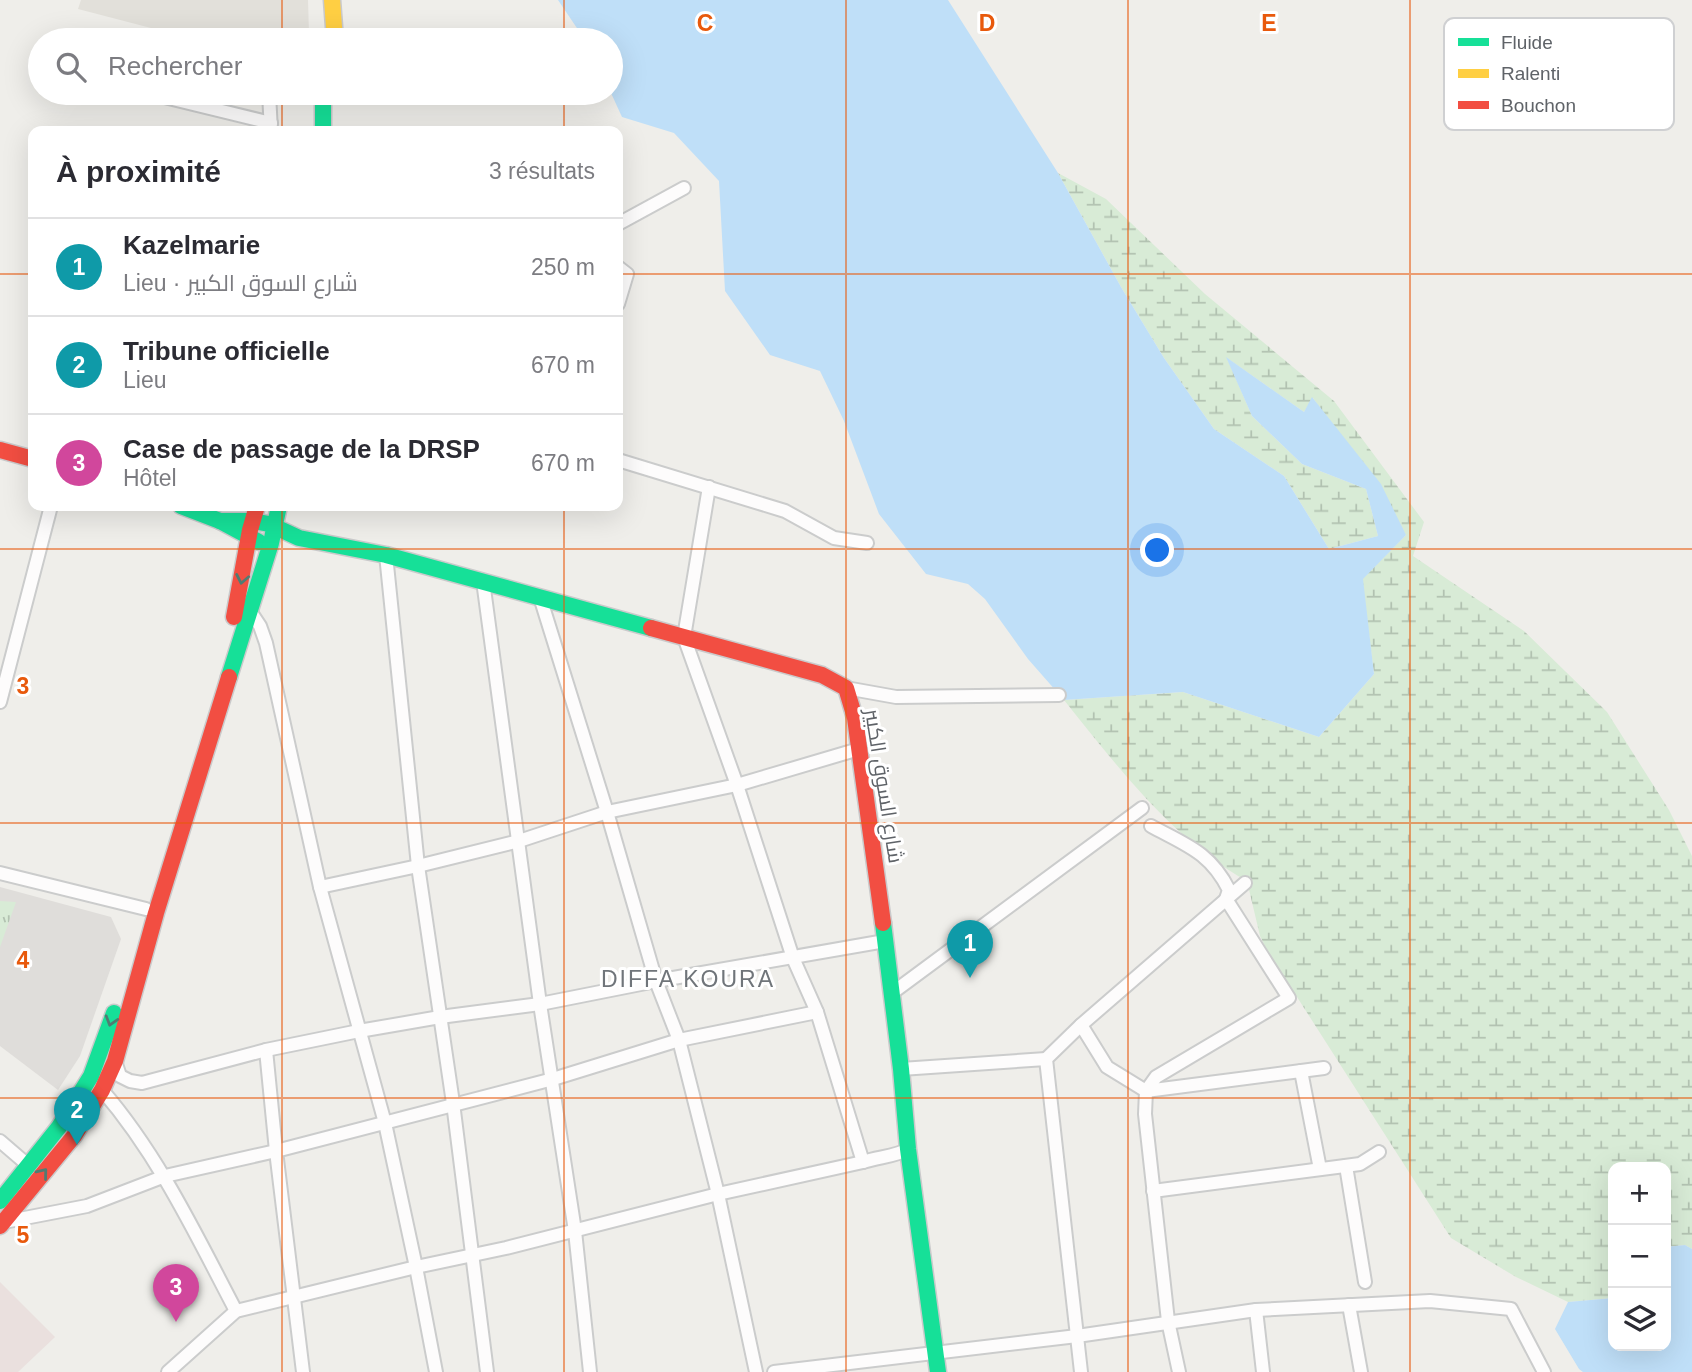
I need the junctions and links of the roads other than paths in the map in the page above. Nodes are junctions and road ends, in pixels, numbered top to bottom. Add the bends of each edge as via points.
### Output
1 (320, 0) edge
2 (332, 0) edge
3 (321, 28) edge
4 (334, 28) edge
5 (191, 105) edge
6 (270, 105) edge
7 (323, 105) edge
8 (335, 105) edge
9 (267, 126) edge
10 (271, 126) edge
11 (323, 126) edge
12 (335, 126) edge
13 (684, 188) dead end
14 (623, 221) edge
15 (623, 271) edge
16 (623, 287) edge
17 (0, 450) edge
18 (28, 458) edge
19 (623, 461) edge
20 (709, 487) junction
21 (50, 511) edge
22 (194, 511) edge
23 (278, 511) edge
24 (255, 513) edge
25 (220, 521) junction
26 (275, 526) junction
27 (250, 538) junction
28 (299, 538) junction
29 (867, 542) dead end
30 (271, 543) junction
31 (386, 555) junction
32 (483, 581) junction
33 (540, 597) junction
34 (250, 611) junction
35 (684, 637) junction
36 (846, 688) junction
37 (1059, 695) dead end
38 (0, 702) edge
39 (859, 749) junction
40 (737, 785) junction
41 (1142, 808) dead end
42 (607, 812) junction
43 (1151, 826) dead end
44 (519, 841) junction
45 (418, 866) junction
46 (0, 873) edge
47 (1245, 883) dead end
48 (320, 887) junction
49 (1226, 899) junction
50 (146, 909) junction
51 (885, 941) junction
52 (793, 958) junction
53 (656, 981) junction
54 (892, 993) junction
55 (540, 1004) junction
56 (817, 1012) junction
57 (440, 1017) junction
58 (1081, 1025) junction
59 (359, 1031) junction
60 (679, 1040) junction
61 (266, 1050) junction
62 (1046, 1059) junction
63 (115, 1062) junction
64 (1324, 1068) dead end
65 (901, 1069) junction
66 (1301, 1071) junction
67 (553, 1079) junction
68 (102, 1090) junction
69 (1146, 1091) junction
70 (453, 1104) junction
71 (385, 1123) junction
72 (0, 1141) edge
73 (908, 1149) junction
74 (275, 1152) junction
75 (1379, 1152) dead end
76 (863, 1162) junction
77 (29, 1166) junction
78 (1346, 1166) junction
79 (1320, 1170) junction
80 (164, 1176) junction
81 (1153, 1191) junction
82 (718, 1194) junction
83 (0, 1200) edge
84 (2, 1224) edge
85 (575, 1231) junction
86 (473, 1255) junction
87 (416, 1267) junction
88 (1365, 1282) dead end
89 (294, 1297) junction
90 (1349, 1305) junction
91 (1256, 1310) junction
92 (236, 1311) junction
93 (1168, 1321) junction
94 (1077, 1336) junction
95 (935, 1352) junction
96 (167, 1372) edge
97 (303, 1372) edge
98 (436, 1372) edge
99 (487, 1372) edge
100 (590, 1372) edge
101 (756, 1372) edge
102 (774, 1372) edge
103 (938, 1372) edge
104 (1081, 1372) edge
105 (1179, 1372) edge
106 (1263, 1372) edge
107 (1361, 1372) edge
108 (1544, 1372) edge

1 - 3 main road
2 - 4 main road
5 - 9 street
6 - 10 street
7 - 11 main road
8 - 12 main road
13 - 14 street
15 - 16 street via 627,274
17 - 18 main road
19 - 20 street
20 - 29 street via 785,511 834,538
20 - 35 street
21 - 38 street
22 - 25 main road, شارع السوق الكبير
23 - 26 main road
24 - 25 main road, شارع السوق الكبير
24 - 26 main road, شارع السوق الكبير
24 - 27 main road
25 - 27 main road, شارع السوق الكبير
26 - 28 main road, شارع السوق الكبير
26 - 30 main road
27 - 30 main road, شارع السوق الكبير
27 -> 50 main road via 234,618
28 - 30 main road, شارع السوق الكبير
28 - 31 main road, شارع السوق الكبير
30 - 34 main road
31 - 32 main road, شارع السوق الكبير
31 - 45 street
32 - 33 main road, شارع السوق الكبير
32 - 44 street
33 - 35 main road, شارع السوق الكبير
33 - 42 street
34 - 48 street via 266,643
34 - 63 main road
35 - 36 main road, شارع السوق الكبير via 822,675
35 - 40 street
36 - 37 street via 896,697
36 - 39 main road, شارع السوق الكبير
39 - 40 street
39 - 51 main road, شارع السوق الكبير
40 - 42 street
40 - 52 street
41 - 54 street
42 - 44 street
42 - 53 street
43 - 49 street via 1201,853 1219,870 1229,890
44 - 45 street
44 - 55 street
45 - 48 street
45 - 57 street
46 - 50 street
47 - 49 street
48 - 59 street
49 - 58 street
49 - 69 street via 1289,998 1156,1077
50 -> 77 main road via 91,1076
51 - 52 street
51 - 54 main road, شارع السوق الكبير
52 - 53 street
52 - 56 street
53 - 55 street
53 - 60 street
54 - 65 main road, شارع السوق الكبير
55 - 57 street
55 - 67 street
56 - 60 street
56 - 76 street
57 - 59 street
57 - 70 street
58 - 62 street
58 - 69 street via 1107,1067
59 - 61 street
59 - 71 street
60 - 67 street
60 - 82 street
61 - 63 street via 142,1083 120,1076
61 - 74 street
62 - 65 street
62 - 94 street
63 - 68 main road
64 - 66 street
65 - 73 main road, شارع السوق الكبير
66 - 69 street
66 - 79 street
67 - 70 street
67 - 85 street
68 - 80 street via 128,1120
84 -> 68 main road via 74,1136
69 - 81 street
70 - 71 street
70 - 86 street
71 - 74 street
71 - 87 street
72 - 77 street
73 - 76 street
73 - 95 main road, شارع السوق الكبير
74 - 80 street
74 - 89 street
75 - 78 street via 1360,1164
76 - 82 street
77 - 83 main road
78 - 79 street
78 - 88 street
79 - 81 street
80 - 84 street via 87,1206
80 - 92 street
81 - 93 street
82 - 85 street
82 - 101 street
85 - 86 street
85 - 100 street
86 - 87 street
86 - 99 street
87 - 89 street
87 - 98 street
89 - 92 street
89 - 97 street
90 - 91 street
90 - 107 street
90 - 108 street via 1430,1301 1511,1309
91 - 93 street
91 - 106 street
92 - 96 street
93 - 94 street
93 - 105 street
94 - 95 street
94 - 104 street
95 - 102 street
95 - 103 main road, شارع السوق الكبير

